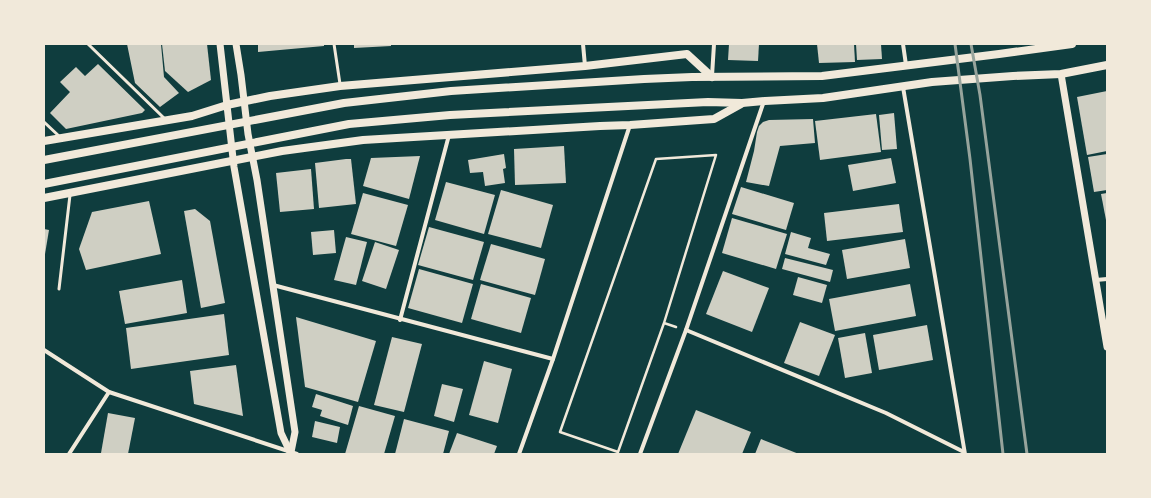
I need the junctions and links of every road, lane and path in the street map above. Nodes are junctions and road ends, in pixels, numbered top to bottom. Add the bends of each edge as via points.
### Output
1 (88, 44) edge
2 (220, 44) edge
3 (236, 44) edge
4 (334, 44) edge
5 (583, 44) edge
6 (714, 44) edge
7 (903, 44) edge
8 (1072, 44) edge
9 (1058, 45) edge
10 (906, 65) junction
11 (1107, 65) edge
12 (585, 66) junction
13 (1061, 74) junction
14 (712, 77) junction
15 (340, 86) junction
16 (903, 87) junction
17 (244, 101) junction
18 (765, 101) junction
19 (742, 104) junction
20 (227, 105) junction
21 (167, 120) junction
22 (44, 122) edge
23 (630, 125) junction
24 (449, 135) junction
25 (61, 138) junction
26 (44, 141) edge
27 (252, 158) junction
28 (44, 160) edge
29 (233, 161) junction
30 (44, 184) edge
31 (70, 193) junction
32 (44, 198) edge
33 (1107, 279) edge
34 (1096, 280) junction
35 (273, 285) junction
36 (59, 290) dead end
37 (400, 320) junction
38 (664, 323) junction
39 (686, 330) junction
40 (1107, 347) edge
41 (44, 350) edge
42 (553, 360) junction
43 (109, 392) junction
44 (295, 432) junction
45 (281, 433) junction
46 (965, 453) edge
47 (69, 454) edge
48 (293, 454) edge
49 (519, 454) edge
50 (640, 454) edge

1 - 21 lane
2 - 20 street
3 - 17 street
4 - 15 lane
5 - 12 street
6 - 14 street
7 - 10 street
8 - 9 main road
9 - 10 main road
10 - 14 main road via 822,76
11 - 13 main road
12 - 14 main road via 687,54
12 - 15 main road
13 - 16 main road
13 - 34 street
14 - 28 main road via 451,91 344,103
15 - 17 main road
16 - 18 main road via 823,98
16 - 46 street
17 - 20 main road
17 - 27 street
18 - 19 main road
18 - 39 street
19 - 23 main road via 714,119
19 - 30 main road via 708,102 450,115 348,124
20 - 21 main road via 192,116
20 - 29 street
21 - 25 main road
22 - 25 lane
23 - 24 main road
23 - 42 street
24 - 27 main road via 363,140 288,150
24 - 37 street
25 - 26 main road
27 - 29 main road
27 - 35 street
29 - 31 main road
29 - 45 street
31 - 32 main road
31 - 36 lane
33 - 34 street
34 - 40 street
35 - 37 street
35 - 44 street
37 - 42 street
38 - 38 path via 714,162 716,155 656,159 560,432 618,452
38 - 39 path
39 - 46 street via 886,413
39 - 50 street
41 - 43 street
42 - 49 street
43 - 47 street
43 - 48 street
44 - 45 street
44 - 48 street
45 - 48 street

